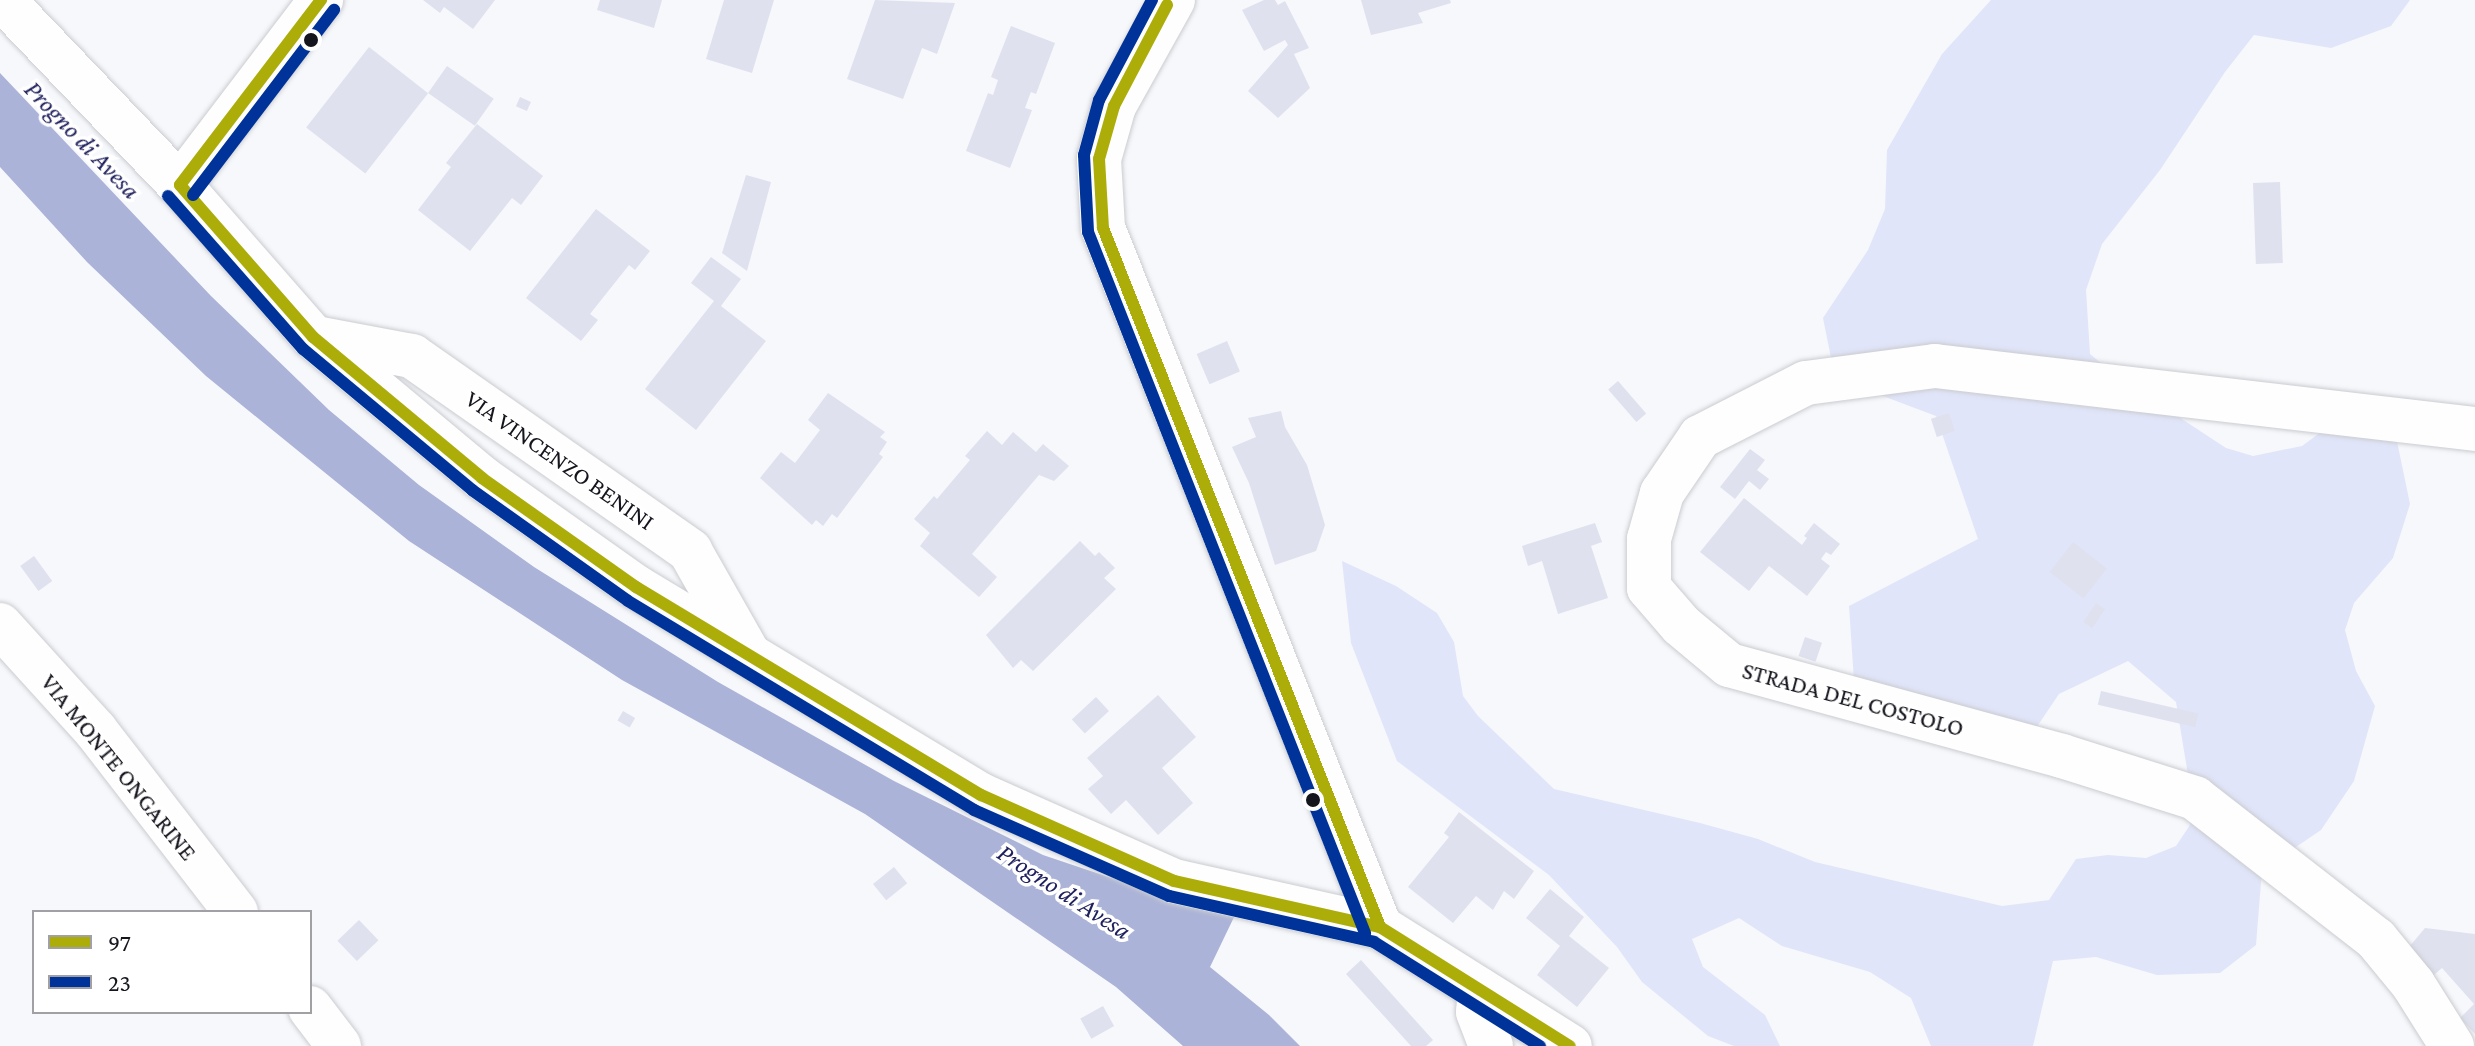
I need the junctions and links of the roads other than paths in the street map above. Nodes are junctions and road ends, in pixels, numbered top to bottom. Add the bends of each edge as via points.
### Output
1 (3, 0) edge
2 (321, 0) edge
3 (1167, 2) edge
4 (180, 185) junction
5 (313, 337) junction
6 (2475, 429) edge
7 (0, 625) edge
8 (751, 658) junction
9 (234, 910) edge
10 (1380, 927) junction
11 (1480, 990) junction
12 (312, 1011) edge
13 (339, 1046) edge
14 (1491, 1046) edge
15 (1570, 1046) edge
16 (2452, 1046) edge

1 - 4 street, VIA VINCENZO BENINI
2 - 4 street
3 - 10 street via 1114,106 1099,159 1103,228
4 - 5 street, VIA VINCENZO BENINI
5 - 8 street, VIA VINCENZO BENINI via 482,478 636,587
5 - 8 street, VIA VINCENZO BENINI via 412,356 690,551
6 - 16 street, STRADA DEL COSTOLO via 1935,366 1806,383 1700,437 1662,493 1649,539 1649,588 1681,625 1729,665 2195,798 2376,939 2413,984
7 - 9 street, VIA MONTE ONGARINE via 96,731
8 - 10 street, VIA VINCENZO BENINI via 981,795 1174,881
10 - 11 street, VIA VINCENZO BENINI
11 - 14 street via 1478,1012
11 - 15 street, VIA VINCENZO BENINI
12 - 13 street

